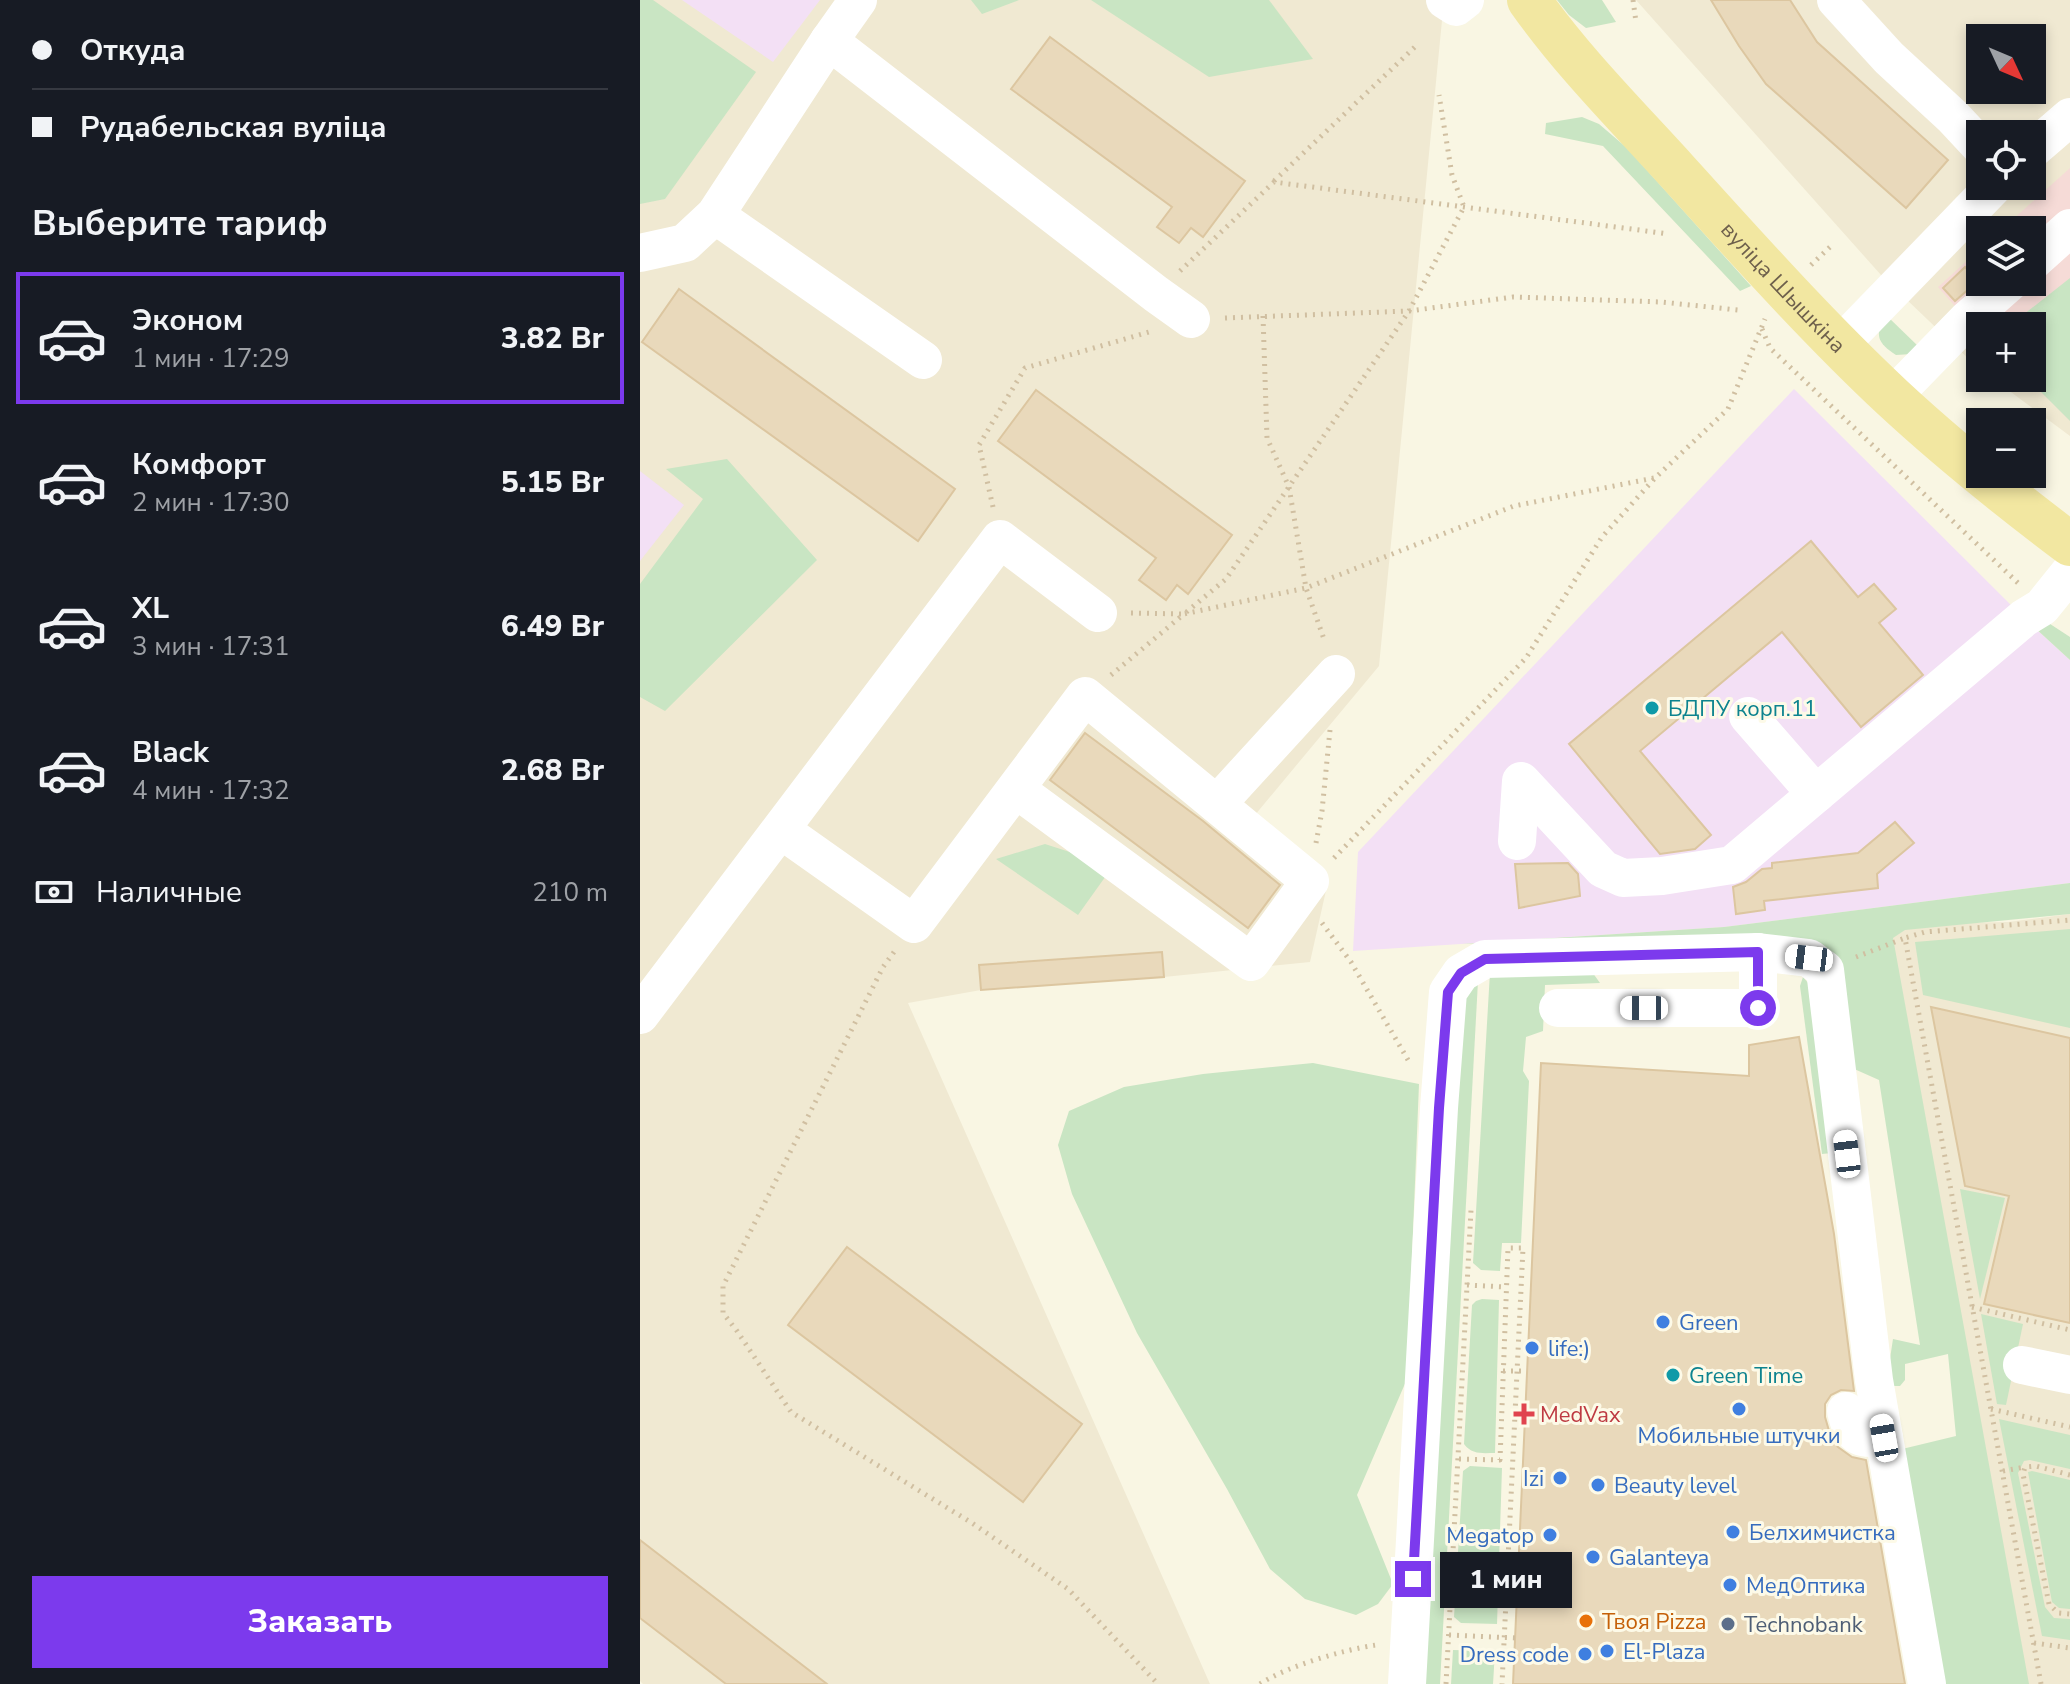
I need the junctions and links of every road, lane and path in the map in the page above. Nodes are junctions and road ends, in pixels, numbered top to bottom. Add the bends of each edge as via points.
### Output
1 (858, 0) edge
2 (1445, 0) edge
3 (1465, 0) edge
4 (1529, 0) edge
5 (1633, 0) edge
6 (1836, 0) edge
7 (1636, 22) dead end
8 (829, 41) junction
9 (1418, 44) dead end
10 (1439, 95) dead end
11 (2070, 117) edge
12 (1966, 131) edge
13 (2046, 138) edge
14 (1274, 182) junction
15 (1980, 200) edge
16 (1464, 207) junction
17 (715, 215) junction
18 (2070, 228) edge
19 (1669, 234) dead end
20 (1831, 246) dead end
21 (2046, 249) edge
22 (640, 253) edge
23 (1810, 265) dead end
24 (1156, 294) junction
25 (1994, 296) edge
26 (1738, 310) dead end
27 (1409, 311) junction
28 (1263, 316) junction
29 (1191, 319) junction
30 (1840, 345) junction
31 (923, 360) dead end
32 (1892, 397) junction
33 (1655, 478) junction
34 (1289, 487) junction
35 (1000, 539) junction
36 (2070, 544) edge
37 (2070, 572) edge
38 (1306, 588) junction
39 (2042, 607) junction
40 (1098, 613) joint
41 (1184, 614) junction
42 (1336, 674) junction
43 (1085, 696) junction
44 (1748, 716) dead end
45 (1017, 790) junction
46 (1816, 794) junction
47 (1217, 804) junction
48 (781, 830) junction
49 (1517, 841) dead end
50 (1310, 881) junction
51 (2070, 920) edge
52 (914, 924) junction
53 (1905, 938) junction
54 (1758, 952) junction
55 (1825, 970) junction
56 (1558, 1008) dead end
57 (640, 1015) edge
58 (1439, 1108) junction
59 (1472, 1199) dead end
60 (1467, 1285) junction
61 (1506, 1287) junction
62 (1972, 1307) junction
63 (2070, 1330) edge
64 (2022, 1365) dead end
65 (1503, 1371) junction
66 (1526, 1371) dead end
67 (1518, 1372) junction
68 (2070, 1375) edge
69 (1991, 1409) junction
70 (1846, 1411) dead end
71 (2070, 1427) edge
72 (1884, 1438) junction
73 (1459, 1459) junction
74 (2025, 1467) junction
75 (2002, 1471) junction
76 (2070, 1475) edge
77 (2070, 1614) edge
78 (1449, 1635) junction
79 (1504, 1637) junction
80 (1516, 1638) dead end
81 (1409, 1640) junction
82 (2034, 1643) junction
83 (2070, 1648) edge
84 (1158, 1684) edge
85 (1260, 1684) edge
86 (1407, 1684) edge
87 (1446, 1684) edge
88 (1502, 1684) edge
89 (1927, 1684) edge
90 (2041, 1684) edge

1 - 8 lane
2 - 3 lane via 1456,7
4 - 30 main road, вуліца Шышкіна via 1604,90
5 - 7 path
6 - 12 lane
8 - 17 lane
8 - 24 lane
9 - 14 path
10 - 16 path via 1452,175
11 - 13 lane
14 - 16 path
14 - 24 path
15 - 30 lane
16 - 19 path
16 - 27 path
17 - 22 lane via 685,243
17 - 31 lane
18 - 21 lane
20 - 23 path
24 - 29 lane
25 - 32 lane
26 - 27 path via 1513,297
27 - 28 path
27 - 34 path
28 - 29 path
28 - 34 path via 1267,438
29 - 35 path via 1025,368 979,445
30 - 32 main road, вуліца Шышкіна
32 - 36 main road, вуліца Шышкіна
33 - 38 path via 1514,506
33 - 39 path via 1728,409 1762,328 1770,348
33 - 50 path via 1602,537 1526,658
34 - 38 path
34 - 41 path via 1226,579
35 - 40 lane
35 - 48 lane
37 - 39 lane
38 - 41 path
38 - 42 path
39 - 46 lane
40 - 41 path
41 - 43 path
42 - 47 lane
42 - 50 path
43 - 45 lane
43 - 47 lane
44 - 46 lane
45 - 50 lane via 1251,962
45 - 52 lane
46 - 49 lane via 1732,865 1623,878 1603,869 1521,781
47 - 50 lane
48 - 52 lane
48 - 57 lane
50 - 58 path via 1323,926 1351,962
51 - 53 path
52 - 84 path via 883,967 723,1286 723,1313 791,1412 1068,1589
53 - 55 path
53 - 62 path
54 - 55 lane via 1809,958
54 - 56 lane via 1758,1008
54 - 58 lane via 1485,959 1461,973 1448,992
55 - 72 lane
58 - 81 lane
59 - 60 path
60 - 61 path
60 - 73 path
61 - 65 path
61 - 67 path via 1508,1248 1523,1248
62 - 63 path
62 - 69 path
64 - 68 lane
65 - 67 path
65 - 73 path via 1500,1460
66 - 67 path
67 - 79 path
69 - 71 path
69 - 75 path
70 - 72 lane via 1857,1435
72 - 89 lane
73 - 78 path
74 - 75 path
74 - 76 path
74 - 77 path via 2049,1604 2058,1613
75 - 82 path
78 - 79 path
78 - 87 path
79 - 80 path
79 - 88 path
81 - 85 path via 1353,1648
81 - 86 lane
82 - 83 path
82 - 90 path

